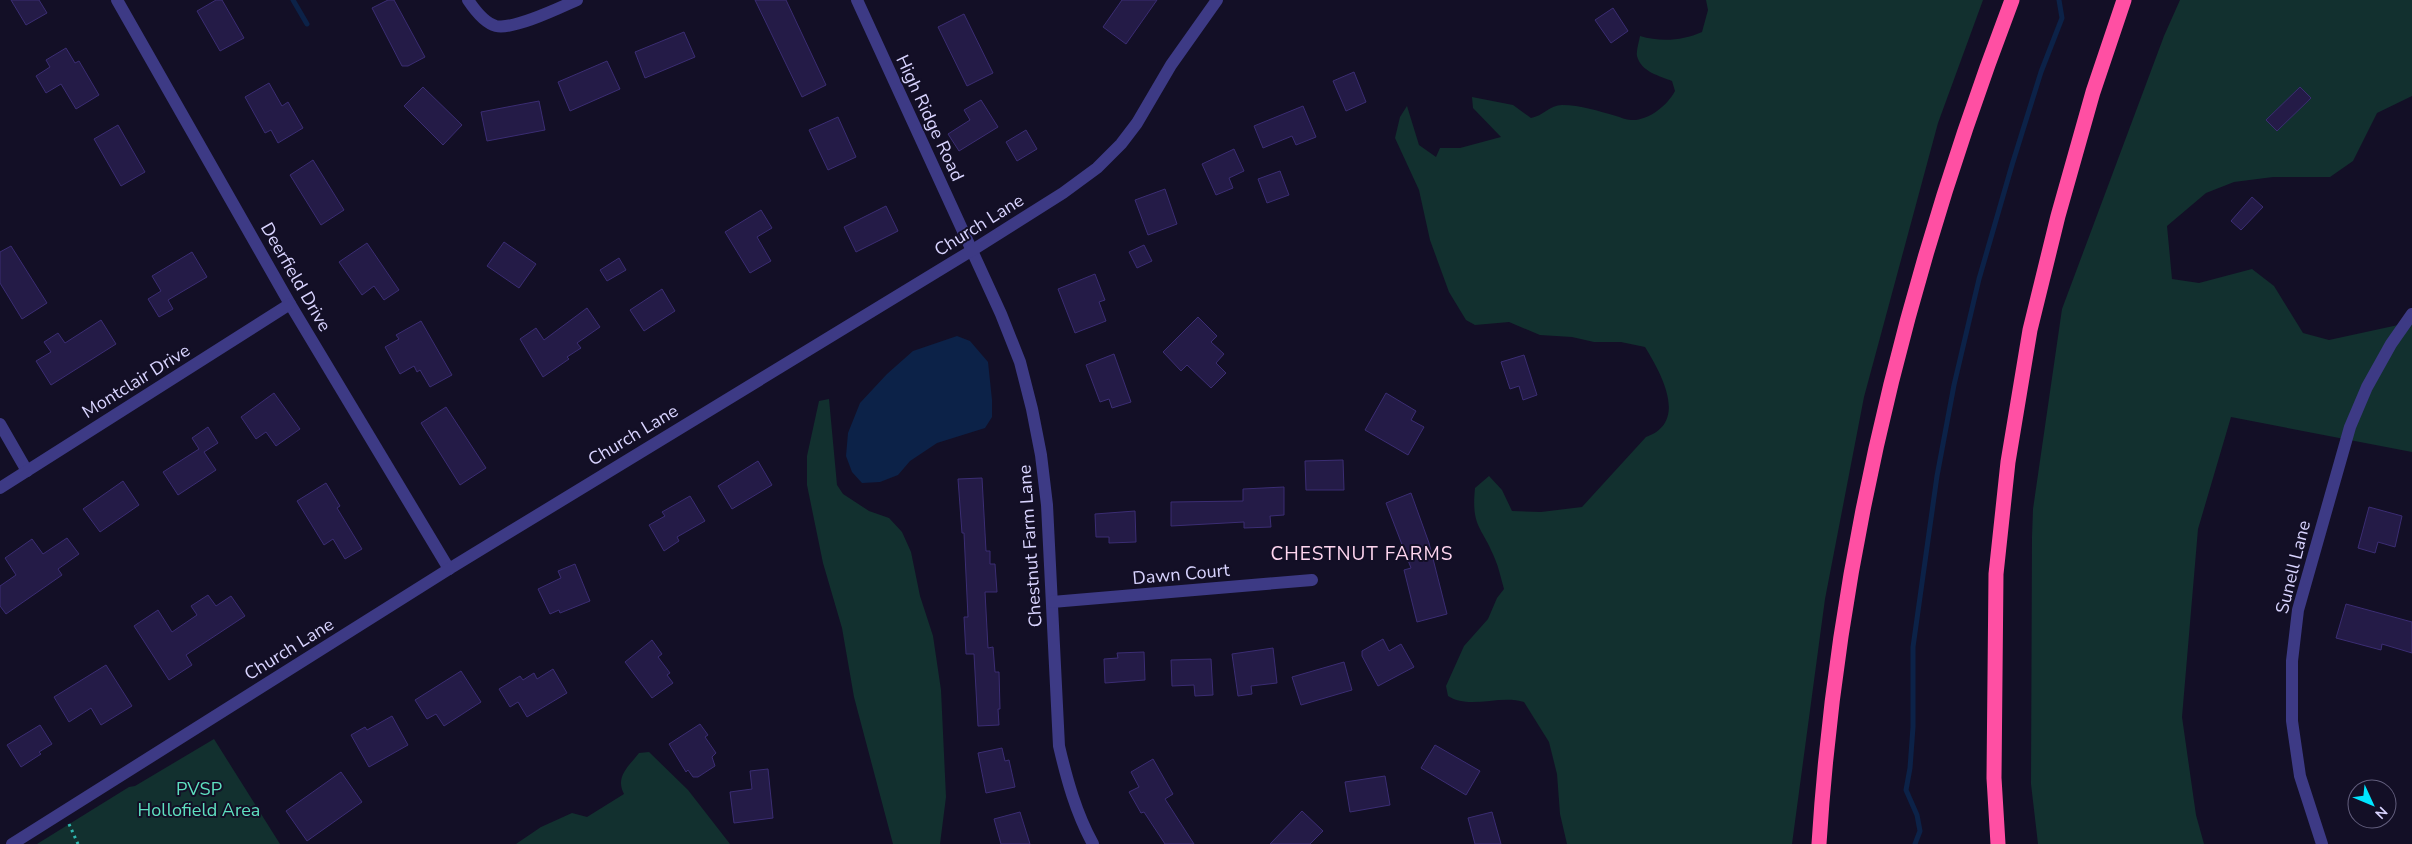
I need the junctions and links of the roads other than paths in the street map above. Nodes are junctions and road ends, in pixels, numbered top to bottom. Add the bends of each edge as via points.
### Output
1 (117, 0) edge
2 (468, 0) edge
3 (577, 0) edge
4 (857, 0) edge
5 (1217, 0) edge
6 (2012, 0) edge
7 (2124, 0) edge
8 (971, 252) junction
9 (290, 304) junction
10 (2412, 314) edge
11 (0, 424) edge
12 (27, 471) junction
13 (0, 488) edge
14 (449, 569) junction
15 (1312, 580) dead end
16 (1052, 602) junction
17 (12, 844) edge
18 (1093, 844) edge
19 (1819, 844) edge
20 (1998, 844) edge
21 (2322, 844) edge

1 - 9 street, Deerfield Drive
2 - 3 street via 486,20 497,26 532,19
4 - 8 street, High Ridge Road
5 - 8 street, Church Lane via 1121,144 1097,168 1063,193
6 - 19 highway via 1952,168 1918,280 1883,424 1856,546 1823,772
7 - 20 highway via 2093,92 2055,225 2030,330 2008,462 1996,574 1994,769
8 - 14 street, Church Lane
8 - 16 street, Chestnut Farm Lane via 1020,362 1032,409 1047,505
9 - 12 street, Montclair Drive
9 - 14 street, Deerfield Drive
10 - 21 street, Sunell Lane via 2367,387 2350,427 2298,610 2292,661 2292,721 2300,776
11 - 12 street
12 - 13 street, Montclair Drive
14 - 17 street, Church Lane
15 - 16 street, Dawn Court
16 - 18 street, Chestnut Farm Lane via 1059,746 1070,792

